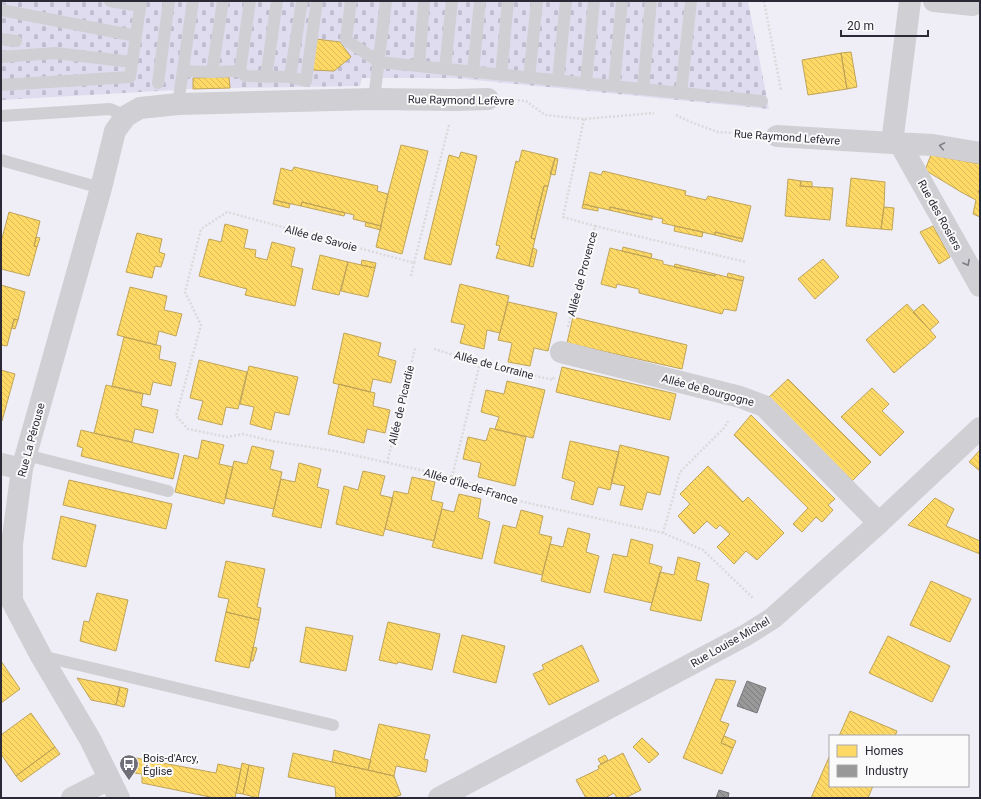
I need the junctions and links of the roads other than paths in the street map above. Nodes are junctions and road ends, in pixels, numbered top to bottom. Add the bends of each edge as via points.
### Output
1 (110, 1) edge
2 (169, 1) edge
3 (194, 1) edge
4 (223, 1) edge
5 (250, 1) edge
6 (277, 1) edge
7 (302, 1) edge
8 (317, 1) edge
9 (351, 1) edge
10 (386, 1) edge
11 (424, 1) edge
12 (452, 1) edge
13 (480, 1) edge
14 (508, 1) edge
15 (537, 1) edge
16 (566, 1) edge
17 (594, 1) edge
18 (622, 1) edge
19 (651, 1) edge
20 (691, 1) edge
21 (910, 1) edge
22 (934, 1) edge
23 (141, 4) edge
24 (973, 5) dead end
25 (1, 10) edge
26 (136, 36) junction
27 (1, 40) edge
28 (16, 41) dead end
29 (1, 57) edge
30 (132, 62) junction
31 (379, 62) junction
32 (418, 66) junction
33 (445, 69) junction
34 (183, 71) junction
35 (240, 71) junction
36 (212, 72) junction
37 (473, 72) junction
38 (501, 75) junction
39 (266, 77) junction
40 (290, 77) junction
41 (529, 78) junction
42 (558, 80) junction
43 (158, 83) dead end
44 (586, 83) junction
45 (1, 84) edge
46 (614, 86) junction
47 (643, 89) junction
48 (681, 93) junction
49 (374, 99) junction
50 (488, 99) road end
51 (762, 101) dead end
52 (178, 104) junction
53 (1, 116) edge
54 (126, 116) junction
55 (777, 136) road end
56 (896, 144) junction
57 (980, 153) edge
58 (1, 160) edge
59 (101, 188) junction
60 (980, 286) edge
61 (561, 352) road end
62 (980, 428) edge
63 (24, 462) junction
64 (1, 464) edge
65 (168, 491) dead end
66 (879, 523) junction
67 (41, 656) junction
68 (333, 725) dead end
69 (109, 779) junction
70 (72, 798) edge
71 (119, 798) edge
72 (439, 798) edge

1 - 23 lane
2 - 43 lane
3 - 34 lane
4 - 36 lane
5 - 35 lane
6 - 39 lane
7 - 40 lane
8 - 40 lane via 306,81
9 - 31 lane via 346,40
10 - 31 lane
11 - 32 lane
12 - 33 lane
13 - 37 lane
14 - 38 lane
15 - 41 lane
16 - 42 lane
17 - 44 lane
18 - 46 lane
19 - 47 lane
20 - 48 lane
21 - 56 street
22 - 24 street
23 - 26 lane
25 - 26 lane
26 - 30 lane
27 - 28 lane
29 - 30 lane via 55,53
30 - 45 lane via 130,77
31 - 32 lane
31 - 49 lane
32 - 33 lane
33 - 37 lane
34 - 36 lane
34 - 52 lane
35 - 36 lane
35 - 39 lane via 244,76
37 - 38 lane
38 - 41 lane
39 - 40 lane
41 - 42 lane
42 - 44 lane
44 - 46 lane
46 - 47 lane
47 - 48 lane
48 - 51 lane
49 - 50 street, Rue Raymond Lefèvre
49 - 52 street, Rue Raymond Lefèvre
52 - 54 street, Rue Raymond Lefèvre via 140,108
53 - 54 lane via 110,109
54 - 59 street, Rue La Pérouse via 115,131
55 - 56 street, Rue Raymond Lefèvre
57 -> 56 street, Rue Raymond Lefèvre via 933,145
56 -> 60 street, Rue des Rosiers
58 - 59 lane
59 - 63 street, Rue La Pérouse
61 - 66 street, Allée de Bourgogne via 740,397 764,406
62 - 66 street, Rue Louise Michel
63 - 64 street
63 - 65 lane
63 - 67 street, Rue La Pérouse via 12,544 12,601
66 - 72 street, Rue Louise Michel via 773,618 746,635
67 - 68 lane
67 - 69 street, Rue La Pérouse via 90,739
69 - 70 street
69 - 71 street, Rue La Pérouse

